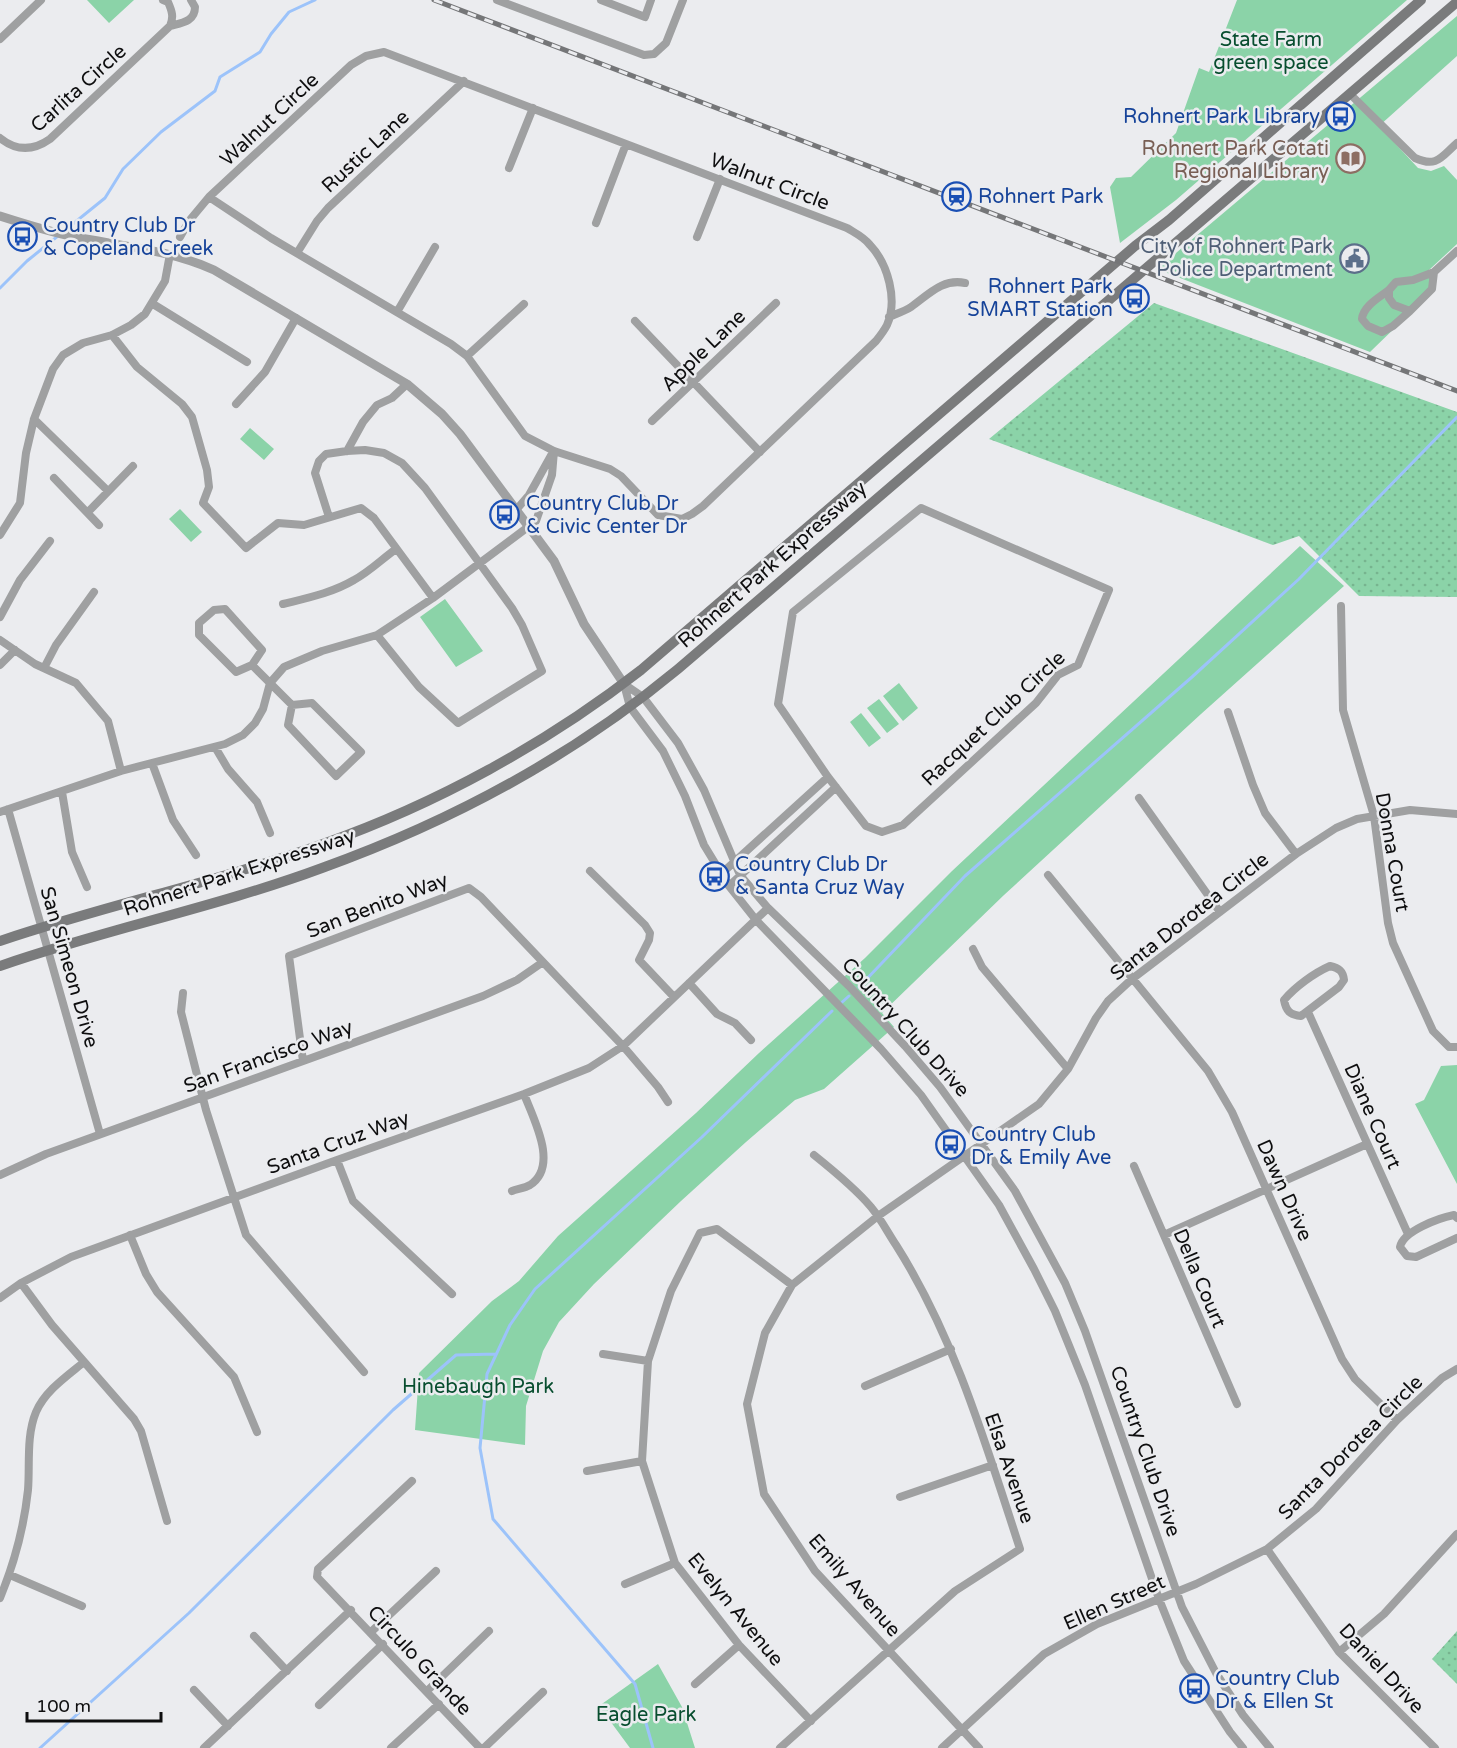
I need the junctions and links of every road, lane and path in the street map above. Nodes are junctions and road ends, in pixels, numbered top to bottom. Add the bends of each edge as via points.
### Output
1 (41, 0) edge
2 (192, 0) edge
3 (497, 0) edge
4 (602, 0) edge
5 (651, 0) edge
6 (683, 0) edge
7 (1421, 0) edge
8 (168, 1) edge
9 (1457, 2) edge
10 (518, 4) edge
11 (170, 26) junction
12 (0, 39) edge
13 (464, 81) junction
14 (1350, 94) junction
15 (532, 108) junction
16 (0, 138) edge
17 (1457, 143) edge
18 (626, 144) junction
19 (509, 168) dead end
20 (720, 179) junction
21 (209, 197) junction
22 (0, 216) edge
23 (596, 223) dead end
24 (180, 237) dead end
25 (697, 237) dead end
26 (435, 247) dead end
27 (1457, 251) edge
28 (297, 253) junction
29 (170, 254) junction
30 (1434, 272) junction
31 (965, 283) dead end
32 (1389, 290) junction
33 (776, 303) dead end
34 (153, 304) junction
35 (524, 304) dead end
36 (1410, 310) junction
37 (397, 312) junction
38 (889, 317) junction
39 (296, 318) junction
40 (635, 321) dead end
41 (112, 335) junction
42 (467, 356) junction
43 (247, 362) dead end
44 (694, 382) junction
45 (407, 384) junction
46 (236, 404) dead end
47 (34, 419) junction
48 (652, 421) dead end
49 (347, 451) junction
50 (554, 451) junction
51 (760, 452) junction
52 (133, 466) dead end
53 (54, 478) dead end
54 (108, 491) junction
55 (516, 510) junction
56 (88, 512) junction
57 (329, 517) junction
58 (99, 525) dead end
59 (529, 527) junction
60 (0, 535) edge
61 (50, 541) dead end
62 (396, 549) junction
63 (480, 563) junction
64 (94, 592) dead end
65 (433, 598) junction
66 (283, 604) dead end
67 (1341, 606) dead end
68 (0, 617) edge
69 (377, 635) junction
70 (0, 640) edge
71 (15, 650) junction
72 (252, 665) junction
73 (0, 666) edge
74 (44, 668) junction
75 (270, 683) junction
76 (624, 684) junction
77 (643, 697) junction
78 (292, 705) junction
79 (630, 707) junction
80 (1228, 712) dead end
81 (215, 747) junction
82 (152, 763) junction
83 (121, 771) junction
84 (828, 777) junction
85 (836, 787) junction
86 (62, 792) junction
87 (1139, 798) dead end
88 (4, 810) edge
89 (1457, 814) edge
90 (1374, 816) junction
91 (270, 833) dead end
92 (1296, 854) junction
93 (196, 855) dead end
94 (734, 863) junction
95 (590, 871) dead end
96 (722, 874) junction
97 (740, 875) junction
98 (1048, 875) dead end
99 (729, 886) junction
100 (87, 887) dead end
101 (768, 908) junction
102 (1220, 912) junction
103 (756, 920) junction
104 (41, 927) junction
105 (0, 942) edge
106 (973, 949) dead end
107 (48, 950) junction
108 (543, 962) junction
109 (0, 966) edge
110 (1132, 979) junction
111 (689, 983) junction
112 (183, 993) dead end
113 (674, 997) junction
114 (1308, 1012) junction
115 (751, 1040) dead end
116 (623, 1046) junction
117 (1457, 1047) edge
118 (303, 1061) junction
119 (1068, 1069) junction
120 (524, 1094) junction
121 (203, 1097) junction
122 (668, 1102) dead end
123 (100, 1134) junction
124 (1367, 1144) junction
125 (982, 1145) junction
126 (814, 1155) dead end
127 (966, 1156) junction
128 (337, 1160) junction
129 (1134, 1166) dead end
130 (1, 1173) edge
131 (1267, 1189) junction
132 (512, 1191) dead end
133 (235, 1196) junction
134 (878, 1216) junction
135 (1457, 1218) edge
136 (1408, 1234) junction
137 (130, 1235) junction
138 (1164, 1235) junction
139 (1457, 1238) edge
140 (21, 1283) junction
141 (792, 1285) junction
142 (452, 1294) dead end
143 (0, 1298) edge
144 (951, 1349) junction
145 (603, 1354) dead end
146 (648, 1361) junction
147 (84, 1362) junction
148 (1457, 1369) edge
149 (364, 1372) dead end
150 (865, 1386) dead end
151 (1237, 1404) dead end
152 (1398, 1420) junction
153 (257, 1432) dead end
154 (642, 1461) junction
155 (993, 1465) junction
156 (586, 1471) dead end
157 (412, 1481) dead end
158 (900, 1497) dead end
159 (167, 1521) dead end
160 (1457, 1534) edge
161 (1267, 1549) junction
162 (675, 1563) junction
163 (436, 1571) dead end
164 (10, 1575) junction
165 (625, 1584) dead end
166 (1176, 1592) junction
167 (0, 1598) edge
168 (1159, 1599) junction
169 (82, 1606) dead end
170 (351, 1611) junction
171 (489, 1631) dead end
172 (371, 1632) junction
173 (254, 1636) dead end
174 (382, 1644) junction
175 (739, 1645) junction
176 (889, 1650) junction
177 (1339, 1652) junction
178 (287, 1671) junction
179 (695, 1684) dead end
180 (194, 1690) dead end
181 (427, 1691) junction
182 (543, 1692) dead end
183 (439, 1704) junction
184 (319, 1705) dead end
185 (811, 1721) junction
186 (228, 1726) junction
187 (962, 1730) junction
188 (204, 1748) edge
189 (391, 1748) edge
190 (482, 1748) edge
191 (780, 1748) edge
192 (942, 1748) edge
193 (979, 1748) edge
194 (1243, 1748) edge
195 (1270, 1748) edge
196 (1435, 1748) edge

1 - 12 street
2 - 11 street, Carlita Circle via 192,18
3 - 10 street
4 - 5 street via 645,17
6 - 10 street via 666,43 654,54 644,55
7 - 76 main road, Rohnert Park Expressway
8 - 11 street via 172,11
9 - 14 main road, Rohnert Park Expressway
11 - 16 street, Carlita Circle via 42,144 21,148
13 - 15 street, Walnut Circle
13 - 21 street, Walnut Circle via 384,52 366,56 351,65
13 - 28 street, Rustic Lane via 328,208
14 - 17 street via 1415,158 1425,163 1434,163
14 - 77 main road, Rohnert Park Expressway
15 - 18 street, Walnut Circle
15 - 19 street
18 - 20 street, Walnut Circle
18 - 23 street
20 - 25 street
20 - 38 street, Walnut Circle via 861,236 884,264 892,300
21 - 24 street, Walnut Circle
21 - 28 street, Walnut Circle
22 - 29 street, Country Club Drive via 76,238
26 - 37 street
27 - 30 street
28 - 37 street, Walnut Circle
29 - 34 street via 165,281
29 - 39 street, Country Club Drive via 214,270
30 - 32 street via 1396,282
30 - 36 street via 1431,289
31 - 38 street via 956,280 934,288 909,308
32 - 36 street via 1394,305
32 - 36 street via 1362,313 1368,326 1382,332
33 - 44 street, Apple Lane
34 - 41 street via 131,326
34 - 43 street
35 - 42 street
37 - 42 street, Walnut Circle
38 - 51 street, Walnut Circle via 876,341
39 - 45 street, Country Club Drive
39 - 46 street via 265,372
40 - 44 street
41 - 47 street via 83,343 63,355 53,369
41 - 57 street via 137,367 192,417 207,470 209,487 203,503 246,548 278,523 304,525
42 - 50 street, Walnut Circle via 525,436
44 - 48 street, Apple Lane
44 - 51 street
45 - 49 street via 377,405
45 - 55 street, Country Club Drive via 460,434
47 - 54 street
47 - 60 street via 20,503
49 - 57 street via 326,454 315,473
49 - 63 street via 384,453 402,463
50 - 51 street, Walnut Circle via 610,469 658,515 682,519 703,506
50 - 55 street
50 - 59 street via 552,475 536,521
52 - 54 street
53 - 56 street
54 - 56 street
55 - 59 street, Country Club Drive
56 - 58 street
57 - 62 street via 360,508 374,518
59 - 63 street
59 - 76 street, Country Club Drive via 554,561 584,624
61 - 68 street via 20,580
62 - 65 street
62 - 66 street via 357,579 323,594
63 - 65 street
63 - 69 street via 517,616 542,670 458,723 419,687
64 - 74 street
65 - 69 street
67 - 90 street, Donna Court via 1343,710
69 - 75 street via 322,651 284,668
70 - 71 street
71 - 73 street
71 - 74 street
72 - 72 street via 237,672 199,635 199,623 214,610 225,609 262,650
72 - 75 street
74 - 83 street via 76,683 108,721
75 - 78 street
75 - 81 street via 255,723 243,735
76 - 77 street, Country Club Drive
76 - 79 street, Country Club Drive
76 - 104 main road, Rohnert Park Expressway via 494,766 366,828 288,856
77 - 79 main road, Rohnert Park Expressway
77 - 94 street, Country Club Drive via 678,743
78 - 78 street via 288,725 336,776 362,752 312,703
79 - 96 street, Country Club Drive via 663,751 704,845
79 - 107 main road, Rohnert Park Expressway via 544,764 395,840 272,885
80 - 92 street via 1265,813
81 - 82 street
81 - 91 street via 228,769 257,802
82 - 83 street
82 - 93 street via 173,820
83 - 86 street
84 - 85 street, Racquet Club Circle
84 - 85 street, Racquet Club Circle via 778,704 793,612 921,508 1109,590 1078,665 1058,675 1036,703 903,825 882,832 866,826
84 - 94 street
85 - 97 street
86 - 88 street
86 - 100 street via 72,852
87 - 102 street
88 - 104 street, San Simeon Drive
89 - 90 street, Santa Dorotea Circle via 1410,810
90 - 92 street, Santa Dorotea Circle via 1336,828
90 - 117 street, Donna Court via 1393,943 1433,1031 1449,1047
92 - 102 street, Santa Dorotea Circle
94 - 96 street
94 - 97 street, Country Club Drive
95 - 113 street via 645,925 649,940 639,960
96 - 99 street, Country Club Drive
97 - 99 street
97 - 101 street, Country Club Drive
98 - 110 street, Dawn Drive
99 - 103 street, Country Club Drive
101 - 103 street, Santa Cruz Way
101 - 125 street, Country Club Drive via 862,1000 940,1087
102 - 110 street, Santa Dorotea Circle
103 - 111 street, Santa Cruz Way
103 - 127 street, Country Club Drive via 921,1095
104 - 105 main road, Rohnert Park Expressway
104 - 107 street, San Simeon Drive
106 - 119 street via 982,967
107 - 109 main road, Rohnert Park Expressway
107 - 123 street, San Simeon Drive
108 - 116 street, San Benito Way
108 - 118 street, San Francisco Way via 483,996
108 - 118 street, San Benito Way via 469,888 290,956
110 - 119 street, Santa Dorotea Circle via 1108,1001
110 - 131 street, Dawn Drive via 1208,1071 1232,1112
111 - 113 street, Santa Cruz Way
111 - 115 street via 717,1014 735,1023
112 - 121 street via 182,1012
113 - 116 street, Santa Cruz Way
114 - 114 street via 1344,980 1338,968 1323,969 1284,1000 1293,1016
114 - 124 street, Diane Court
116 - 120 street, Santa Cruz Way via 590,1068
116 - 122 street, San Benito Way
118 - 121 street, San Francisco Way
119 - 125 street, Santa Dorotea Circle via 1039,1104
120 - 128 street, Santa Cruz Way
120 - 132 street via 544,1149 545,1165 529,1186
121 - 123 street, San Francisco Way
121 - 133 street
123 - 130 street, San Francisco Way
124 - 131 street
124 - 136 street, Diane Court
125 - 127 street, Santa Dorotea Circle
125 - 166 street, Country Club Drive via 1015,1191 1065,1283
126 - 134 street, Elsa Avenue
127 - 134 street, Emily Avenue
127 - 168 street, Country Club Drive via 999,1204 1054,1311
128 - 133 street, Santa Cruz Way
128 - 142 street via 353,1201
129 - 138 street, Della Court
131 - 138 street
131 - 152 street, Dawn Drive via 1342,1359 1355,1379
133 - 137 street, Santa Cruz Way
133 - 149 street via 246,1235
134 - 141 street, Emily Avenue
134 - 144 street, Elsa Avenue via 931,1305
135 - 136 street via 1447,1217
136 - 139 street, Diane Court via 1400,1247 1407,1256 1416,1257
137 - 140 street, Santa Cruz Way via 72,1257
137 - 153 street via 158,1292 234,1377
138 - 151 street, Della Court
140 - 143 street, Santa Cruz Way
140 - 147 street
141 - 146 street, Evelyn Avenue via 717,1229 700,1233 671,1291
141 - 176 street, Emily Avenue via 765,1333 747,1404 764,1494 816,1571
144 - 150 street
144 - 155 street, Elsa Avenue
145 - 146 street
146 - 154 street, Evelyn Avenue
147 - 159 street via 141,1431
147 - 164 street via 45,1398 31,1429 28,1492
148 - 152 street, Santa Dorotea Circle via 1442,1378
152 - 161 street, Santa Dorotea Circle via 1316,1509
154 - 156 street
154 - 162 street, Evelyn Avenue
155 - 158 street
155 - 176 street, Elsa Avenue via 1020,1549 955,1591
157 - 170 street via 318,1569 317,1577
160 - 177 street via 1384,1614
161 - 166 street, Ellen Street
161 - 177 street, Daniel Drive
162 - 165 street
162 - 175 street, Evelyn Avenue
163 - 172 street
164 - 167 street
164 - 169 street
166 - 168 street, Ellen Street
166 - 195 street, Country Club Drive via 1216,1673
168 - 187 street, Ellen Street via 1097,1624 1044,1654
168 - 194 street, Country Club Drive via 1184,1660
170 - 172 street, Circulo Grande
170 - 178 street, Circulo Grande
171 - 181 street
172 - 174 street, Circulo Grande
173 - 178 street
174 - 181 street, Circulo Grande
174 - 184 street
175 - 179 street
175 - 185 street, Evelyn Avenue
176 - 185 street, Elsa Avenue
176 - 187 street, Emily Avenue
177 - 196 street, Daniel Drive
178 - 186 street, Circulo Grande
180 - 186 street
181 - 183 street, Circulo Grande
182 - 190 street
183 - 189 street
183 - 190 street, Circulo Grande
185 - 191 street, Elsa Avenue
186 - 188 street, Circulo Grande
187 - 192 street, Ellen Street
187 - 193 street, Emily Avenue

